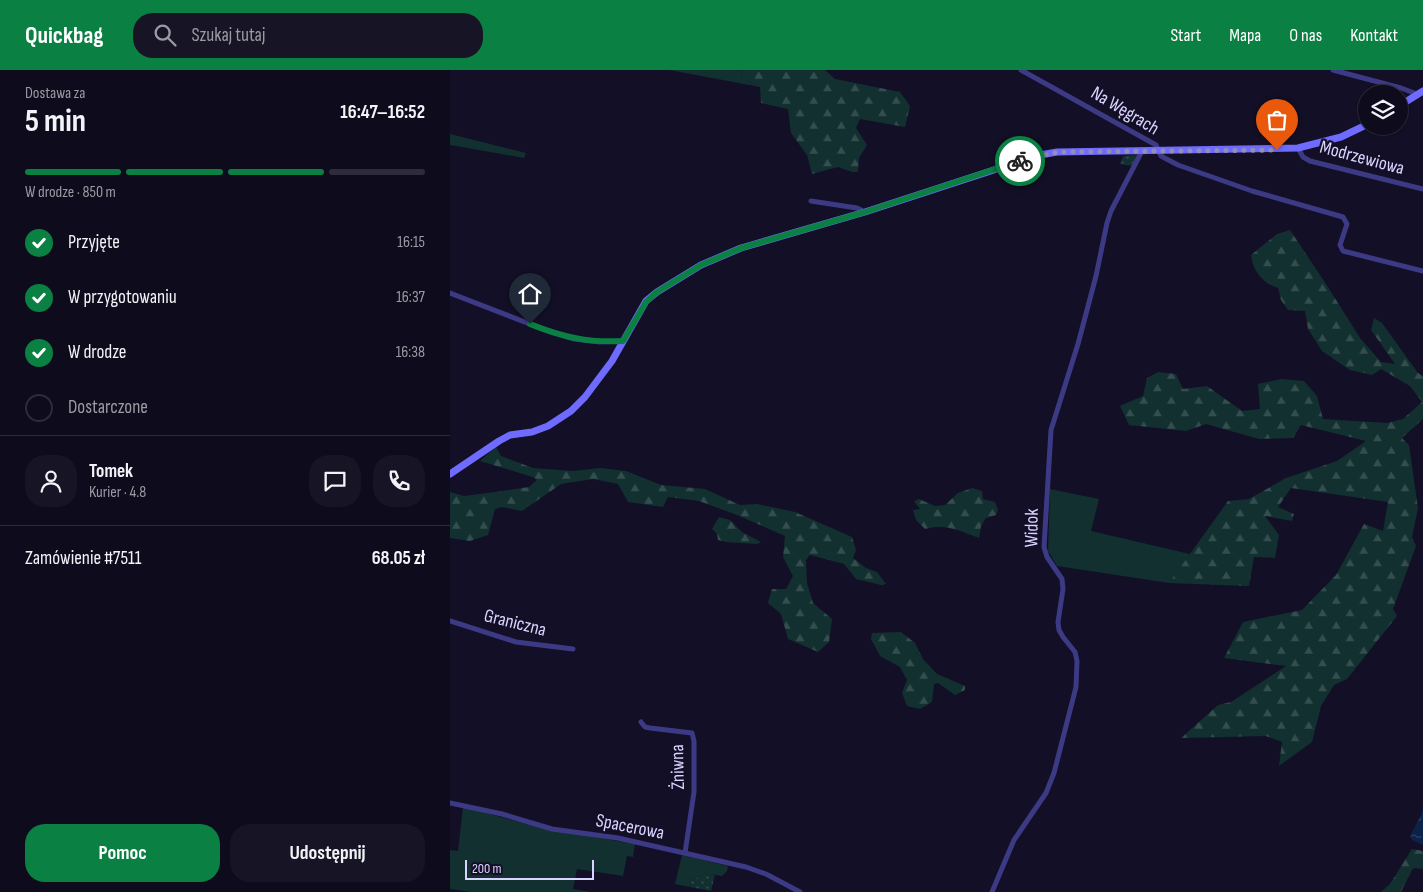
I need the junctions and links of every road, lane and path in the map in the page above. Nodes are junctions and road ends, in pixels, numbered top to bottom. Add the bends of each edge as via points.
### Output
1 (1021, 70) edge
2 (1333, 70) edge
3 (1420, 93) edge
4 (1408, 100) edge
5 (1358, 129) edge
6 (1298, 148) junction
7 (1142, 151) junction
8 (1159, 151) junction
9 (1423, 189) edge
10 (812, 201) dead end
11 (865, 212) junction
12 (1423, 271) edge
13 (450, 293) edge
14 (623, 341) junction
15 (450, 474) edge
16 (450, 621) edge
17 (573, 650) dead end
18 (642, 722) dead end
19 (450, 803) edge
20 (685, 853) junction
21 (800, 892) edge
22 (992, 892) edge

1 - 8 street, Na Węgrach via 1156,145
2 - 3 street
3 - 4 street
5 - 6 street via 1341,137
6 - 8 street
6 - 9 street, Modrzewiowa via 1310,160
7 - 8 street
7 - 11 street via 1058,152
7 - 22 street, Widok via 1107,223 1078,344 1051,430 1044,546 1047,557 1062,579 1059,630 1075,652 1078,662 1076,687 1046,793 1014,840
8 - 12 street, Na Węgrach via 1161,156 1178,165 1252,192 1343,217 1347,224 1340,245 1343,250
10 - 11 street
11 - 14 street via 741,248 701,265 646,302
13 - 14 street via 574,339
14 - 15 street via 612,362 572,410 548,426 510,435
16 - 17 street, Graniczna via 516,642
18 - 20 street, Żniwna via 650,728 692,733 694,792
19 - 20 street, Spacerowa via 552,829 618,838
20 - 21 street, Spacerowa via 766,874

